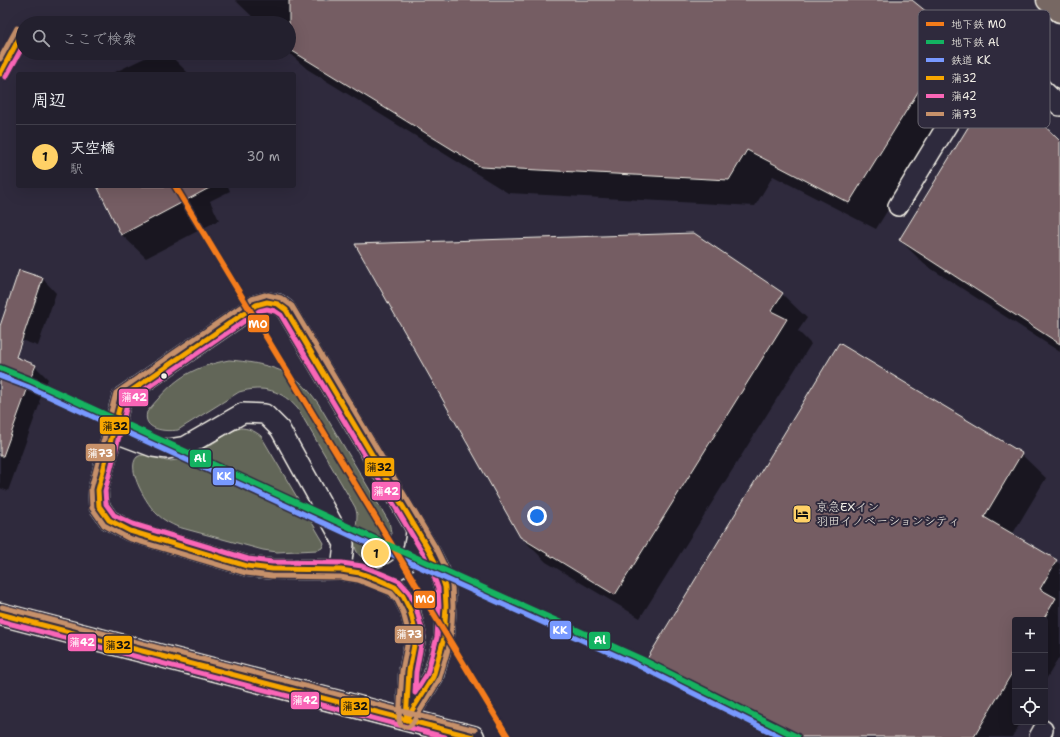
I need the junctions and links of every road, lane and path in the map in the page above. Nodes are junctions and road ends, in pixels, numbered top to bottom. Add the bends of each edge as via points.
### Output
1 (1048, 0) edge
2 (1060, 11) edge
3 (1050, 96) edge
4 (1060, 106) edge
5 (945, 128) edge
6 (898, 206) dead end
7 (113, 432) junction
8 (416, 529) junction
9 (342, 570) junction
10 (377, 579) junction
11 (0, 614) edge
12 (406, 720) junction
13 (473, 737) edge

1 - 2 main road
3 - 4 lane
5 - 6 lane
7 - 8 lane via 122,397 256,305 268,302 278,304 286,310
7 - 9 lane via 98,490 99,506 109,520 130,531 247,566
7 - 9 lane via 153,447 168,449 186,446 243,413 265,414 280,429 344,544
8 - 10 lane via 413,552 409,560 399,569
8 - 12 lane via 441,574 446,606 444,638 433,677
9 - 10 lane
10 - 12 lane via 395,587 404,596 416,635 409,671
11 - 12 street
12 - 13 street

